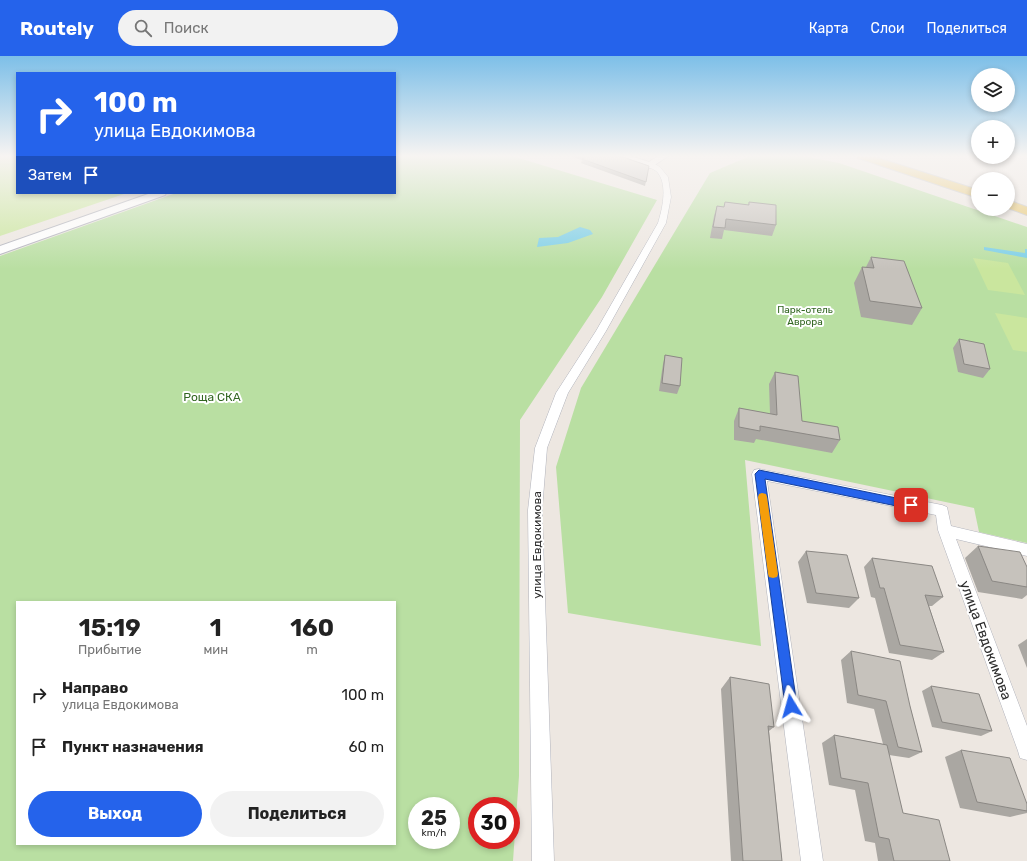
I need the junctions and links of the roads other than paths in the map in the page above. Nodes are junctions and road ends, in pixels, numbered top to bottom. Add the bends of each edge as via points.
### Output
1 (144, 194) edge
2 (158, 194) edge
3 (666, 194) edge
4 (1015, 198) edge
5 (1027, 202) edge
6 (1015, 207) edge
7 (1027, 211) edge
8 (0, 244) edge
9 (0, 250) edge
10 (944, 530) junction
11 (1027, 550) edge
12 (1027, 751) edge
13 (543, 861) edge
14 (812, 861) edge

1 - 8 main road
2 - 9 main road
3 - 13 street, улица Евдокимова via 662,223 601,331 562,393 541,448 535,510
4 - 5 main road
6 - 7 main road
10 - 11 street
10 - 12 street, улица Евдокимова
10 - 14 street, улица Евдокимова via 942,511 759,474

